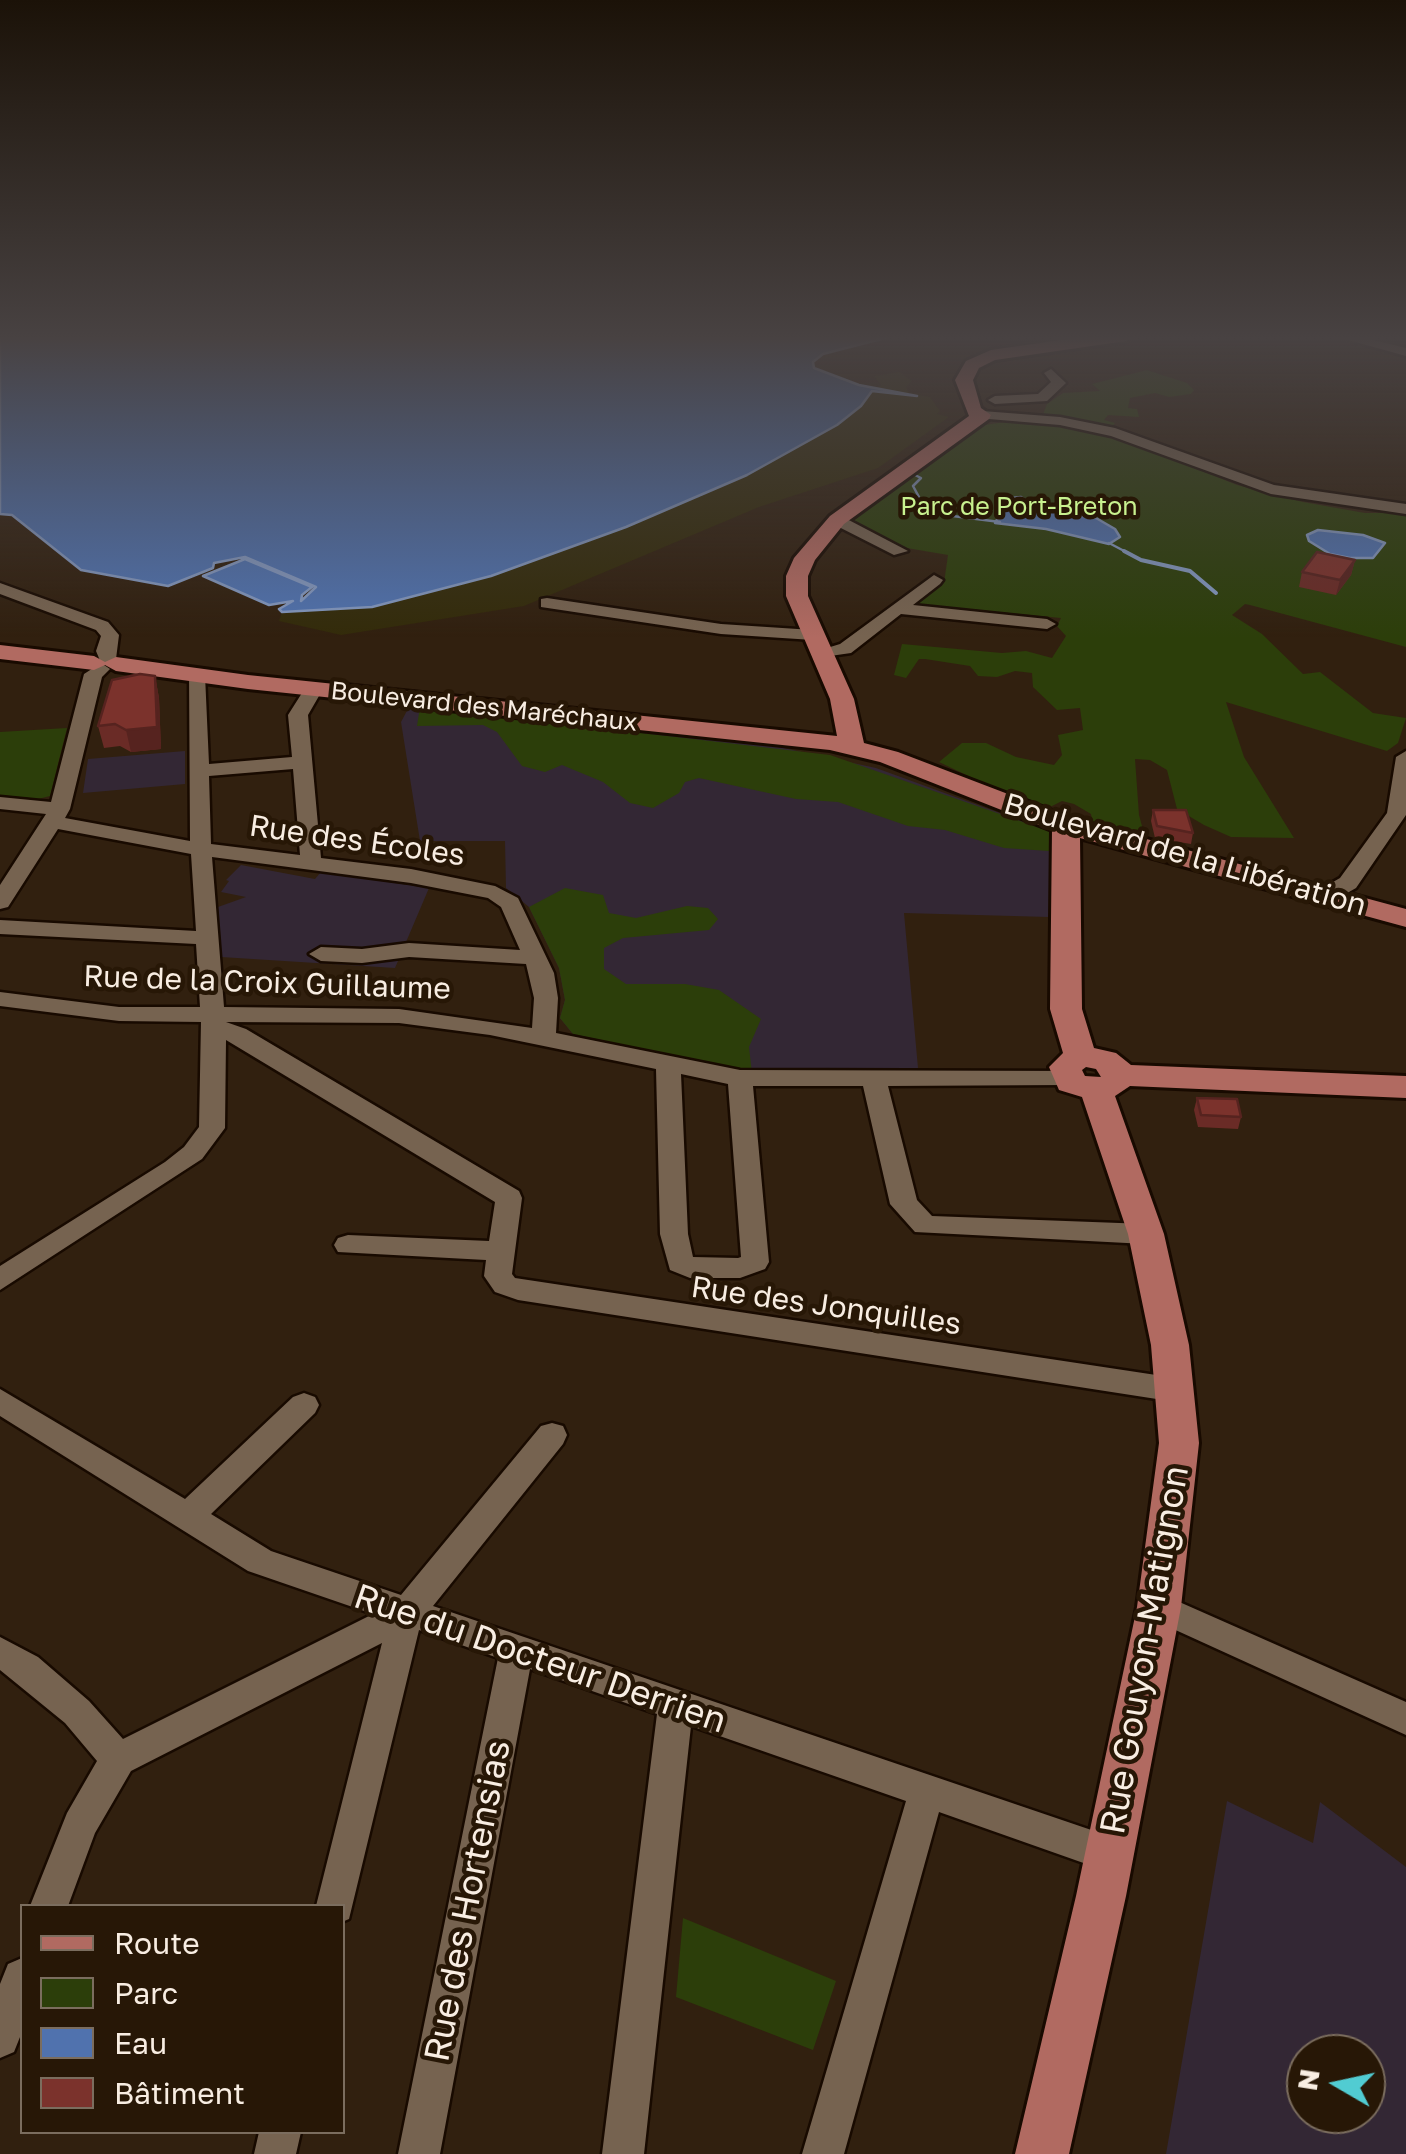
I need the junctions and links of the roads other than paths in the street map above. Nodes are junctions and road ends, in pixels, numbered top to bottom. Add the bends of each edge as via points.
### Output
1 (940, 437) edge
2 (1127, 437) edge
3 (1406, 508) edge
4 (837, 520) junction
5 (900, 551) dead end
6 (934, 580) dead end
7 (0, 588) edge
8 (547, 603) dead end
9 (896, 608) junction
10 (1047, 624) dead end
11 (0, 652) edge
12 (823, 654) junction
13 (108, 659) junction
14 (185, 674) junction
15 (314, 688) junction
16 (797, 738) junction
17 (852, 746) junction
18 (1406, 757) edge
19 (303, 762) junction
20 (200, 771) junction
21 (0, 803) edge
22 (1402, 815) edge
23 (56, 816) junction
24 (1066, 826) junction
25 (201, 850) junction
26 (311, 864) junction
27 (1340, 893) junction
28 (0, 902) edge
29 (1406, 918) edge
30 (0, 928) edge
31 (208, 938) junction
32 (322, 954) dead end
33 (536, 958) junction
34 (0, 1000) edge
35 (212, 1023) junction
36 (544, 1038) junction
37 (668, 1064) junction
38 (1090, 1075) junction
39 (873, 1076) junction
40 (740, 1078) junction
41 (1406, 1087) edge
42 (1146, 1234) junction
43 (348, 1245) dead end
44 (501, 1251) junction
45 (0, 1280) edge
46 (1176, 1390) junction
47 (0, 1401) edge
48 (304, 1405) dead end
49 (552, 1435) dead end
50 (188, 1517) junction
51 (1159, 1606) junction
52 (406, 1614) junction
53 (518, 1649) junction
54 (0, 1652) edge
55 (676, 1705) junction
56 (1406, 1719) edge
57 (118, 1760) junction
58 (927, 1790) junction
59 (1110, 1854) junction
60 (50, 1904) edge
61 (335, 1904) edge
62 (20, 1983) edge
63 (0, 2038) edge
64 (419, 2154) edge
65 (623, 2154) edge
66 (823, 2154) edge
67 (1042, 2154) edge

1 - 4 main road
2 - 3 street via 1272,489
4 - 5 street
4 - 12 main road via 797,576 797,596
6 - 9 street
7 - 13 street via 97,624
8 - 12 street via 722,629
9 - 10 street
9 - 12 street via 845,648
11 - 13 main road, Boulevard des Maréchaux
12 - 16 main road via 837,718
12 - 17 main road via 846,710
13 - 14 main road, Boulevard des Maréchaux
13 - 23 street via 93,674
14 - 15 main road, Boulevard des Maréchaux
14 - 20 street
15 - 16 main road, Boulevard des Maréchaux
15 - 19 street via 298,716
16 - 17 main road, Boulevard des Maréchaux
17 - 24 main road, Boulevard de la Libération
18 - 22 street
19 - 20 street
19 - 26 street
20 - 25 street
21 - 23 street, Rue des Écoles
22 - 27 street
23 - 25 street, Rue des Écoles
23 - 28 street
24 - 27 main road, Boulevard de la Libération
24 - 38 main road, Rue Gouyon-Matignon via 1066,1009
25 - 26 street, Rue des Écoles
25 - 31 street
26 - 33 street, Rue des Écoles via 495,893 510,903
27 - 29 main road, Boulevard de la Libération
30 - 31 street
31 - 35 street
32 - 33 street via 409,950
33 - 36 street, Rue des Écoles via 546,986
34 - 35 street, Rue de la Croix Guillaume
35 - 36 street, Rue de la Croix Guillaume via 378,1014
35 - 44 street via 509,1198
35 - 45 street via 215,1115 204,1141 174,1168
36 - 37 street, Rue de la Croix Guillaume
37 - 40 street, Rue de la Croix Guillaume
37 - 40 street via 674,1234 680,1263 690,1268 755,1262
38 - 39 street, Rue de la Croix Guillaume
38 - 41 main road
38 - 42 main road, Rue Gouyon-Matignon
39 - 40 street, Rue de la Croix Guillaume
39 - 42 street via 904,1204 924,1225
42 - 46 main road, Rue Gouyon-Matignon
43 - 44 street
44 - 46 street, Rue des Jonquilles via 498,1276 518,1290
46 - 51 main road, Rue Gouyon-Matignon via 1177,1480
47 - 50 street, Rue du Docteur Derrien
48 - 50 street
49 - 52 street
50 - 52 street, Rue du Docteur Derrien via 260,1561
51 - 56 street
51 - 59 main road, Rue Gouyon-Matignon
52 - 53 street, Rue du Docteur Derrien
52 - 57 street
52 - 61 street
53 - 55 street, Rue du Docteur Derrien
53 - 64 street, Rue des Hortensias
54 - 57 street via 77,1712
55 - 58 street, Rue du Docteur Derrien
55 - 65 street
57 - 60 street via 80,1825
58 - 59 street, Rue du Docteur Derrien
58 - 66 street
59 - 67 main road, Rue Gouyon-Matignon
62 - 63 street

